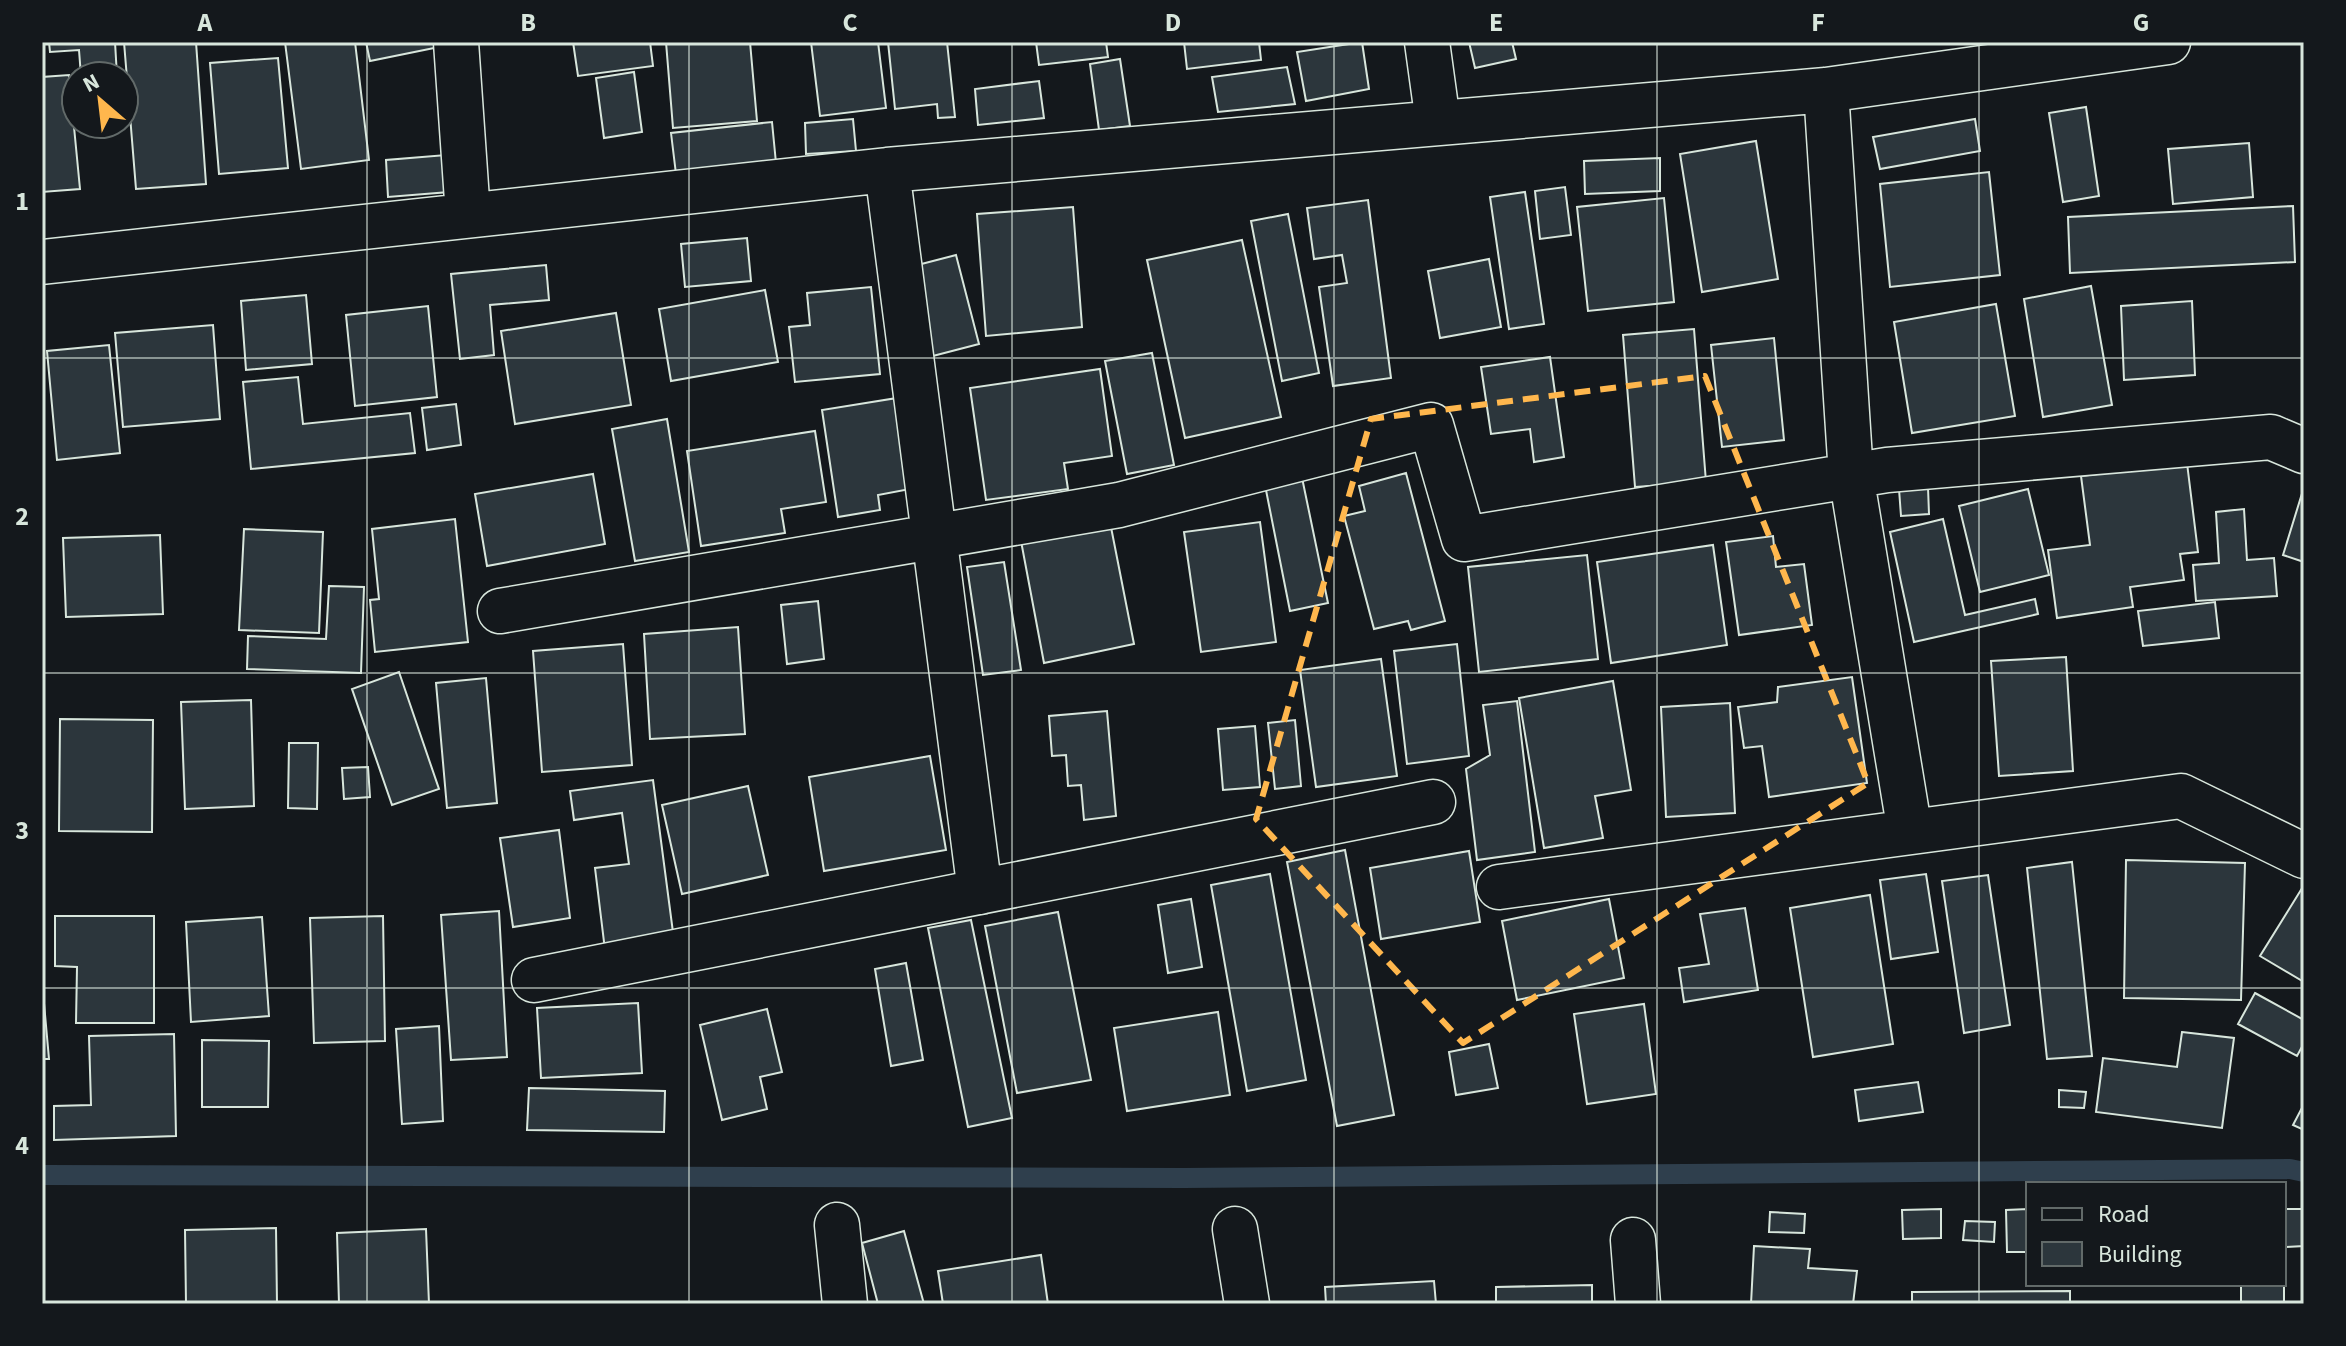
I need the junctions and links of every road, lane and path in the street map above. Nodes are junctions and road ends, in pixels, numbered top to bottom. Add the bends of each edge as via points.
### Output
1 (456, 42) edge
2 (1427, 42) edge
3 (2168, 42) edge
4 (1826, 90) junction
5 (1438, 122) junction
6 (887, 170) junction
7 (468, 215) junction
8 (42, 262) edge
9 (2304, 451) edge
10 (1851, 475) junction
11 (936, 537) junction
12 (500, 611) dead end
13 (1433, 802) dead end
14 (1910, 832) junction
15 (2304, 856) edge
16 (1499, 887) dead end
17 (980, 892) junction
18 (534, 980) dead end
19 (837, 1225) dead end
20 (1235, 1229) dead end
21 (1633, 1240) dead end
22 (845, 1304) edge
23 (1247, 1304) edge
24 (1638, 1304) edge

1 - 7 street
2 - 5 street
3 - 4 street
4 - 5 street
4 - 10 street
5 - 6 street
6 - 7 street
6 - 11 street
7 - 8 street
9 - 10 street via 2271,437
10 - 11 street via 1464,539 1431,425 1119,505
10 - 14 street
11 - 12 street
11 - 17 street
13 - 17 street
14 - 15 street via 2181,796
14 - 16 street
17 - 18 street
19 - 22 street
20 - 23 street
21 - 24 street

